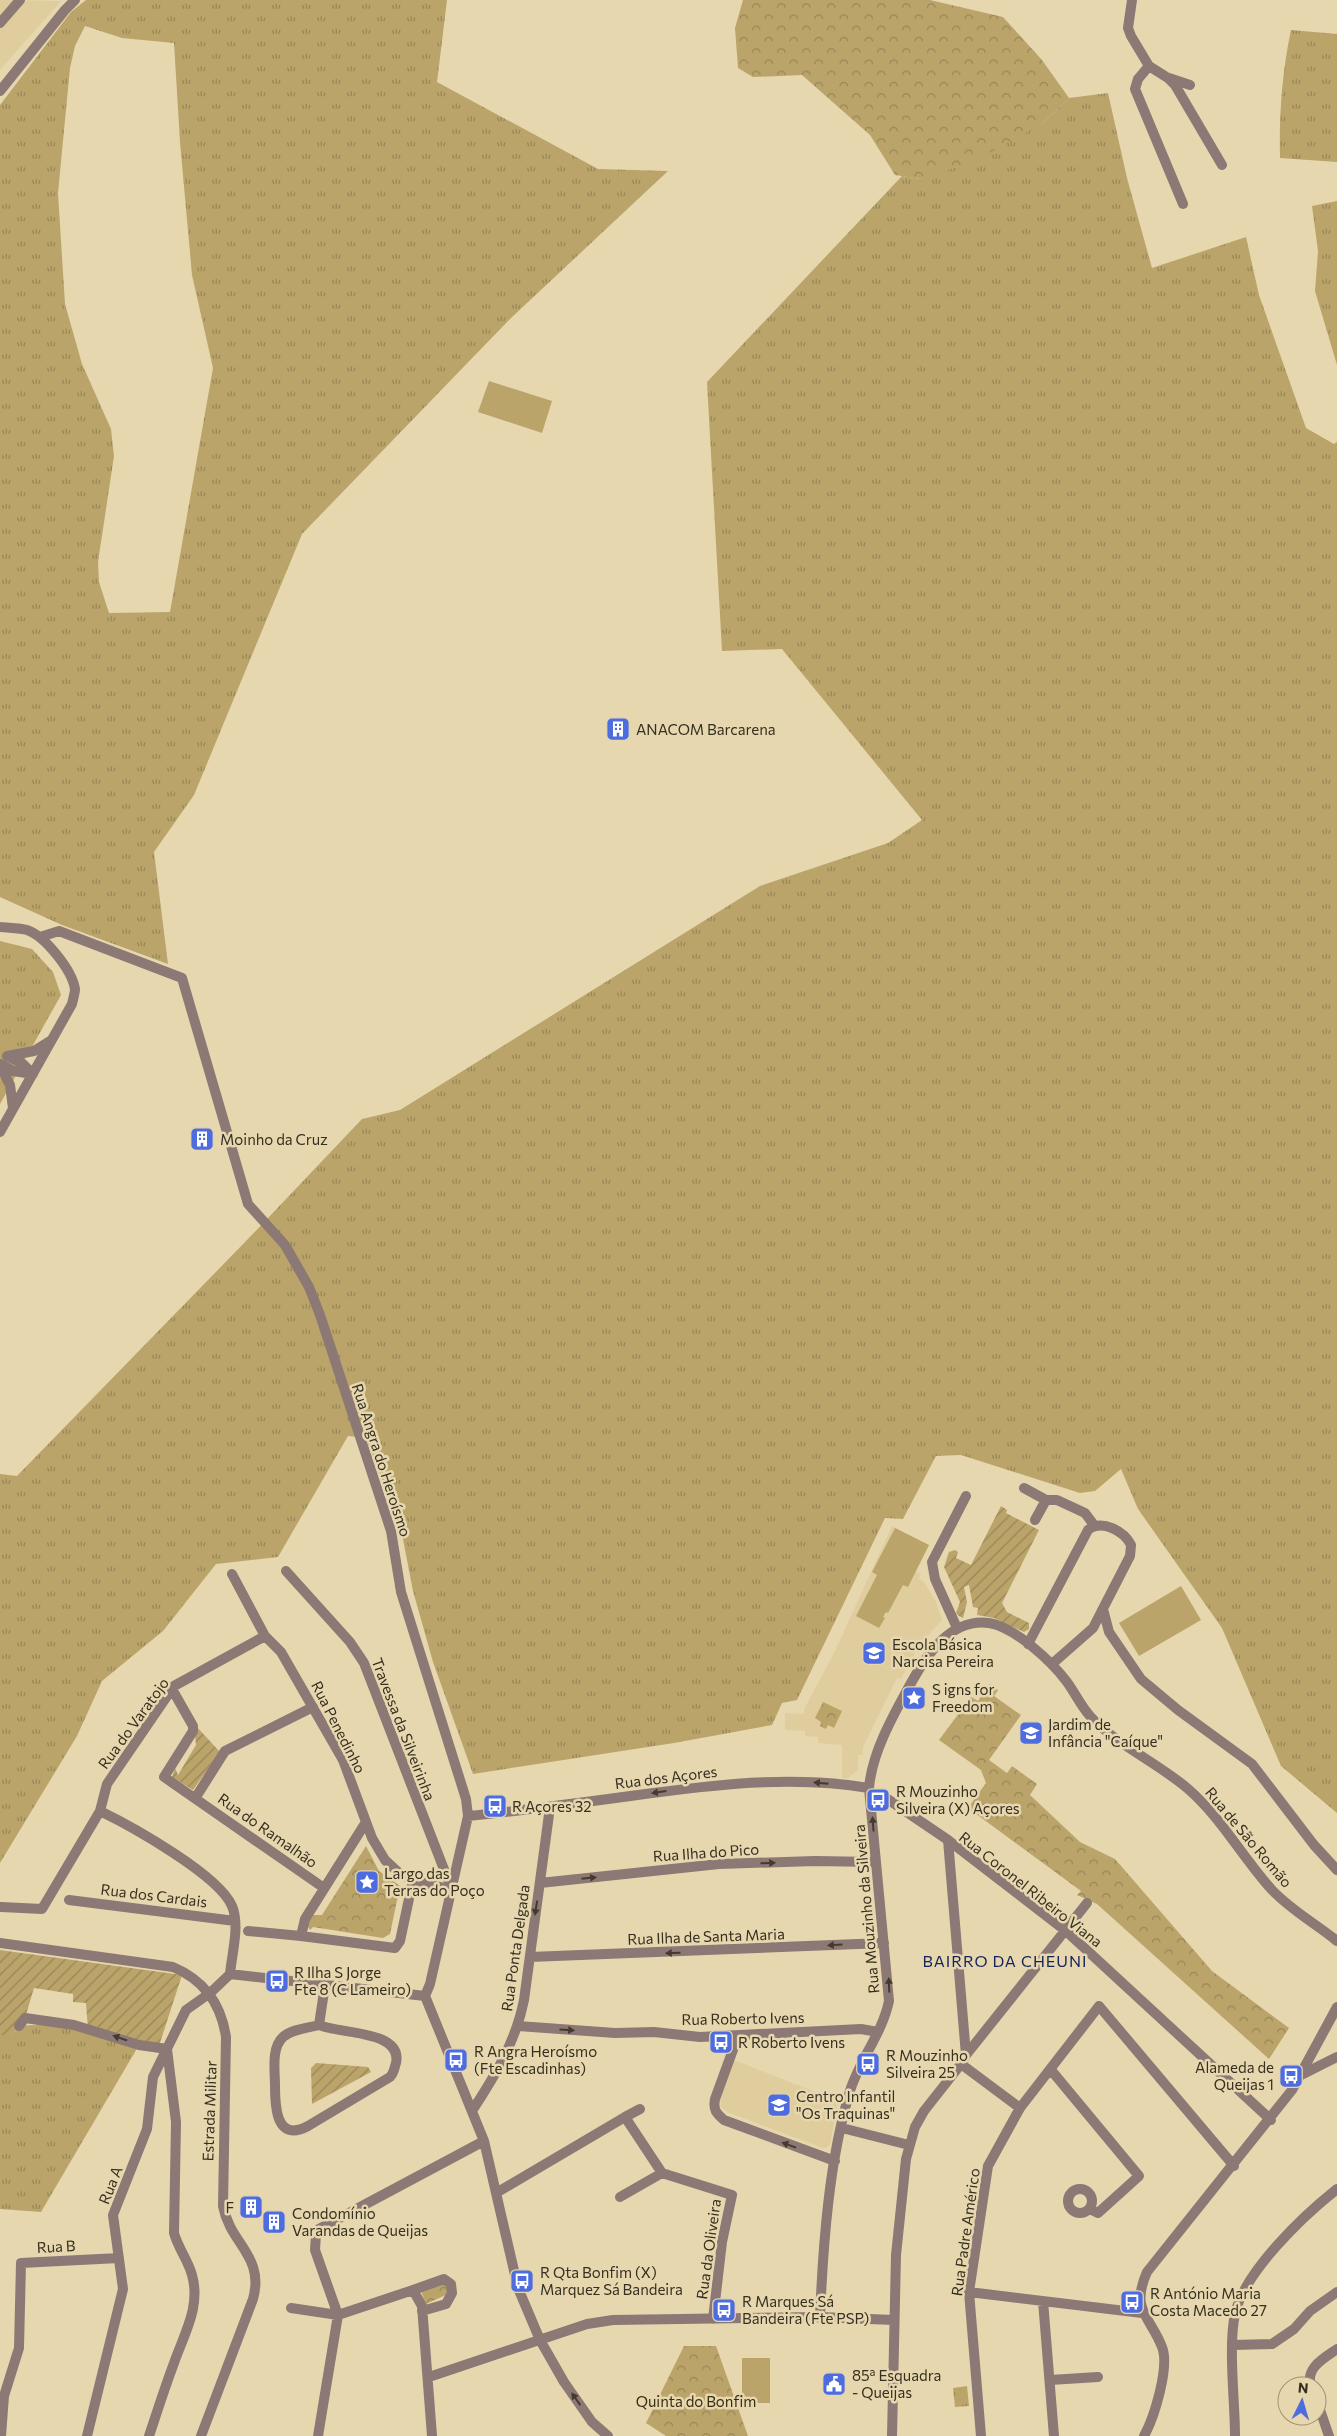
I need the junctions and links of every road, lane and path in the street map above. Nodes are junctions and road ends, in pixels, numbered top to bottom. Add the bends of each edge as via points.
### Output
1 (20, 0) edge
2 (75, 0) edge
3 (1132, 0) edge
4 (0, 22) edge
5 (1149, 66) junction
6 (1168, 78) junction
7 (1190, 85) dead end
8 (0, 91) edge
9 (1222, 165) dead end
10 (1183, 204) dead end
11 (0, 927) edge
12 (40, 937) junction
13 (52, 1039) junction
14 (2, 1060) edge
15 (33, 1074) junction
16 (13, 1109) junction
17 (0, 1132) edge
18 (1024, 1488) dead end
19 (966, 1496) dead end
20 (1046, 1500) junction
21 (1035, 1520) dead end
22 (1094, 1525) junction
23 (286, 1571) dead end
24 (232, 1574) dead end
25 (1103, 1609) junction
26 (957, 1628) junction
27 (265, 1636) junction
28 (1028, 1644) junction
29 (1052, 1664) junction
30 (172, 1689) junction
31 (314, 1708) junction
32 (869, 1788) junction
33 (196, 1797) junction
34 (886, 1798) dead end
35 (550, 1808) junction
36 (100, 1811) junction
37 (468, 1816) junction
38 (366, 1822) junction
39 (948, 1840) junction
40 (875, 1862) junction
41 (1337, 1870) edge
42 (413, 1880) junction
43 (540, 1884) junction
44 (324, 1888) junction
45 (452, 1890) junction
46 (69, 1900) dead end
47 (1087, 1903) dead end
48 (1, 1907) edge
49 (235, 1921) junction
50 (248, 1931) dead end
51 (1066, 1931) junction
52 (301, 1936) junction
53 (1337, 1942) edge
54 (0, 1943) edge
55 (884, 1943) junction
56 (530, 1957) junction
57 (230, 1974) junction
58 (325, 1985) junction
59 (210, 1993) junction
60 (424, 1996) junction
61 (1337, 2007) edge
62 (319, 2025) junction
63 (19, 2026) dead end
64 (518, 2026) junction
65 (878, 2032) junction
66 (738, 2036) junction
67 (167, 2049) junction
68 (1337, 2057) edge
69 (963, 2059) junction
70 (1051, 2070) junction
71 (1301, 2075) junction
72 (1020, 2108) junction
73 (640, 2109) dead end
74 (472, 2111) junction
75 (625, 2117) junction
76 (1271, 2120) junction
77 (842, 2128) junction
78 (484, 2141) junction
79 (909, 2145) junction
80 (835, 2161) junction
81 (1234, 2166) junction
82 (662, 2173) junction
83 (1337, 2189) edge
84 (496, 2193) junction
85 (620, 2197) dead end
86 (1090, 2209) dead end
87 (119, 2258) junction
88 (413, 2290) junction
89 (969, 2292) junction
90 (1337, 2292) edge
91 (1043, 2301) junction
92 (291, 2308) dead end
93 (422, 2311) junction
94 (1142, 2313) junction
95 (338, 2315) junction
96 (820, 2317) junction
97 (713, 2319) junction
98 (894, 2320) junction
99 (540, 2340) junction
100 (1233, 2344) junction
101 (1337, 2349) edge
102 (1310, 2376) edge
103 (429, 2377) junction
104 (1098, 2377) dead end
105 (1050, 2380) junction
106 (1, 2436) edge
107 (87, 2436) edge
108 (149, 2436) edge
109 (201, 2436) edge
110 (318, 2436) edge
111 (432, 2436) edge
112 (608, 2436) edge
113 (892, 2436) edge
114 (982, 2436) edge
115 (1054, 2436) edge
116 (1144, 2436) edge
117 (1235, 2436) edge

1 - 4 street
2 - 8 street
3 - 5 street via 1128,28
5 - 6 street
5 - 10 street via 1138,79 1135,90
6 - 7 street
6 - 9 street
11 - 12 street via 27,930
12 - 13 street via 58,957 75,990 72,1004
12 - 37 street, Rua Angra do Heroísmo via 59,931 182,978 248,1204 285,1245 320,1315 391,1531 401,1592 462,1783
13 - 14 street via 34,1051
13 - 15 street
14 - 15 street via 23,1064
14 - 16 street
15 - 16 street
16 - 17 street
18 - 20 street
19 - 26 street via 938,1548 932,1567
20 - 21 street
20 - 22 street via 1057,1500 1085,1513
22 - 25 street via 1104,1525 1125,1536 1131,1545 1130,1556
22 - 28 street via 1083,1538
23 - 45 street, Travessa da Silveirinha via 350,1642 364,1663
24 - 27 street, Rua Penedinho
25 - 29 street via 1085,1637
25 - 41 street via 1109,1632 1141,1679 1252,1764
26 - 28 street, Rua de São Romão via 974,1623 991,1624
26 - 32 street, Rua de São Romão via 936,1645 900,1704 872,1767
27 - 30 street, Rua do Varatojo
27 - 31 street, Rua Penedinho via 281,1652
28 - 29 street, Rua de São Romão
29 - 53 street, Rua de São Romão via 1090,1716 1187,1788 1219,1821 1273,1891
30 - 33 street, Rua do Ramalhão via 193,1726 193,1732 164,1777
30 - 36 street, Rua do Varatojo via 107,1784
31 - 33 street via 225,1752
31 - 38 street, Rua Penedinho via 342,1760
32 -> 35 street, Rua dos Açores via 775,1781 703,1786
40 -> 32 street, Rua Mouzinho da Silveira
33 - 44 street, Rua do Ramalhão
34 - 39 street
35 - 37 street, Rua dos Açores
35 - 43 street, Rua Ponta Delgada
36 - 48 street, Rua do Varatojo via 42,1910
36 - 49 street via 128,1825 204,1876 232,1906
37 - 45 street, Rua Angra do Heroísmo
38 - 42 street, Rua Penedinho via 385,1860 399,1874
38 - 44 street
39 - 51 street, Rua Coronel Ribeiro Viana
39 - 69 street, Rua Coronel Ribeiro Viana
43 -> 40 street, Rua Ilha do Pico via 720,1864
40 - 55 street, Rua Mouzinho da Silveira
42 - 45 street, Rua Penedinho
42 - 52 street via 400,1941 395,1948
43 -> 56 street, Rua Ponta Delgada
44 - 52 street via 305,1918
45 - 60 street, Rua Angra do Heroísmo via 430,1984
46 - 49 street, Rua dos Cardais
47 - 51 street
49 - 57 street
50 - 52 street
51 - 69 street
51 - 76 street, Rua Coronel Ribeiro Viana
54 - 59 street, Estrada Militar via 173,1967 190,1975
55 -> 56 street, Rua Ilha de Santa Maria
65 -> 55 street, Rua Mouzinho da Silveira via 885,2020 889,2001
56 - 64 street, Rua Ponta Delgada
57 - 58 street
57 - 59 street, Rua A
58 - 60 street
58 - 62 street
59 - 67 street, Rua A via 186,2010
59 - 109 street, Estrada Militar via 222,2014 226,2037 223,2206 230,2229 254,2268 256,2283 253,2300
60 - 74 street
61 - 71 street
62 - 62 street via 288,2034 280,2040 276,2051 276,2114 286,2128 295,2131 393,2074 396,2060 392,2048 377,2036 331,2030
67 -> 63 street via 139,2045 74,2025 25,2018
64 -> 66 street, Rua Roberto Ivens via 700,2037
64 - 74 street, Rua Ponta Delgada via 493,2080
65 - 66 street, Rua Roberto Ivens
65 - 77 street, Rua Mouzinho da Silveira via 853,2082
80 -> 66 street via 724,2120 716,2114 715,2099
67 - 87 street, Rua A via 153,2076 147,2128 113,2214
67 - 108 street via 176,2122 174,2233 192,2275 194,2301 190,2326 174,2361
68 - 71 street
69 - 72 street
69 - 79 street via 924,2111
70 - 72 street, Rua Padre Américo
70 - 81 street, Rua Padre Américo via 1099,2006
70 - 86 street via 1140,2176 1098,2213
71 - 76 street
72 - 89 street, Rua Padre Américo via 988,2166
73 - 75 street
74 - 78 street
75 - 82 street
75 - 84 street
76 - 81 street
77 - 79 street
77 - 80 street, Rua Mouzinho da Silveira
78 - 84 street
78 - 95 street via 319,2229 315,2250
79 - 98 street via 899,2222
80 - 96 street, Rua Mouzinho da Silveira via 825,2233
81 - 94 street via 1147,2272 1142,2285
82 - 85 street
82 - 97 street, Rua da Oliveira via 732,2195 722,2242
83 - 100 street via 1312,2209 1244,2287 1234,2316
84 - 99 street via 518,2288
87 - 106 street, Rua B via 21,2263 19,2348 4,2396
87 - 107 street, Rua A via 123,2289
88 - 93 street
88 - 93 street via 444,2279 451,2284 452,2293 446,2304
88 - 95 street
89 - 91 street
89 - 114 street, Rua Padre Américo
90 - 100 street via 1272,2344
91 - 94 street
91 - 105 street
92 - 95 street
93 - 103 street
94 - 116 street via 1163,2348 1164,2358 1158,2406
95 - 110 street
96 - 97 street
96 - 98 street
97 - 99 street via 613,2320 587,2324
98 - 113 street
99 - 103 street
112 -> 99 street via 592,2422
100 - 117 street
101 - 102 street via 1313,2367
103 - 111 street
104 - 105 street
105 - 115 street

